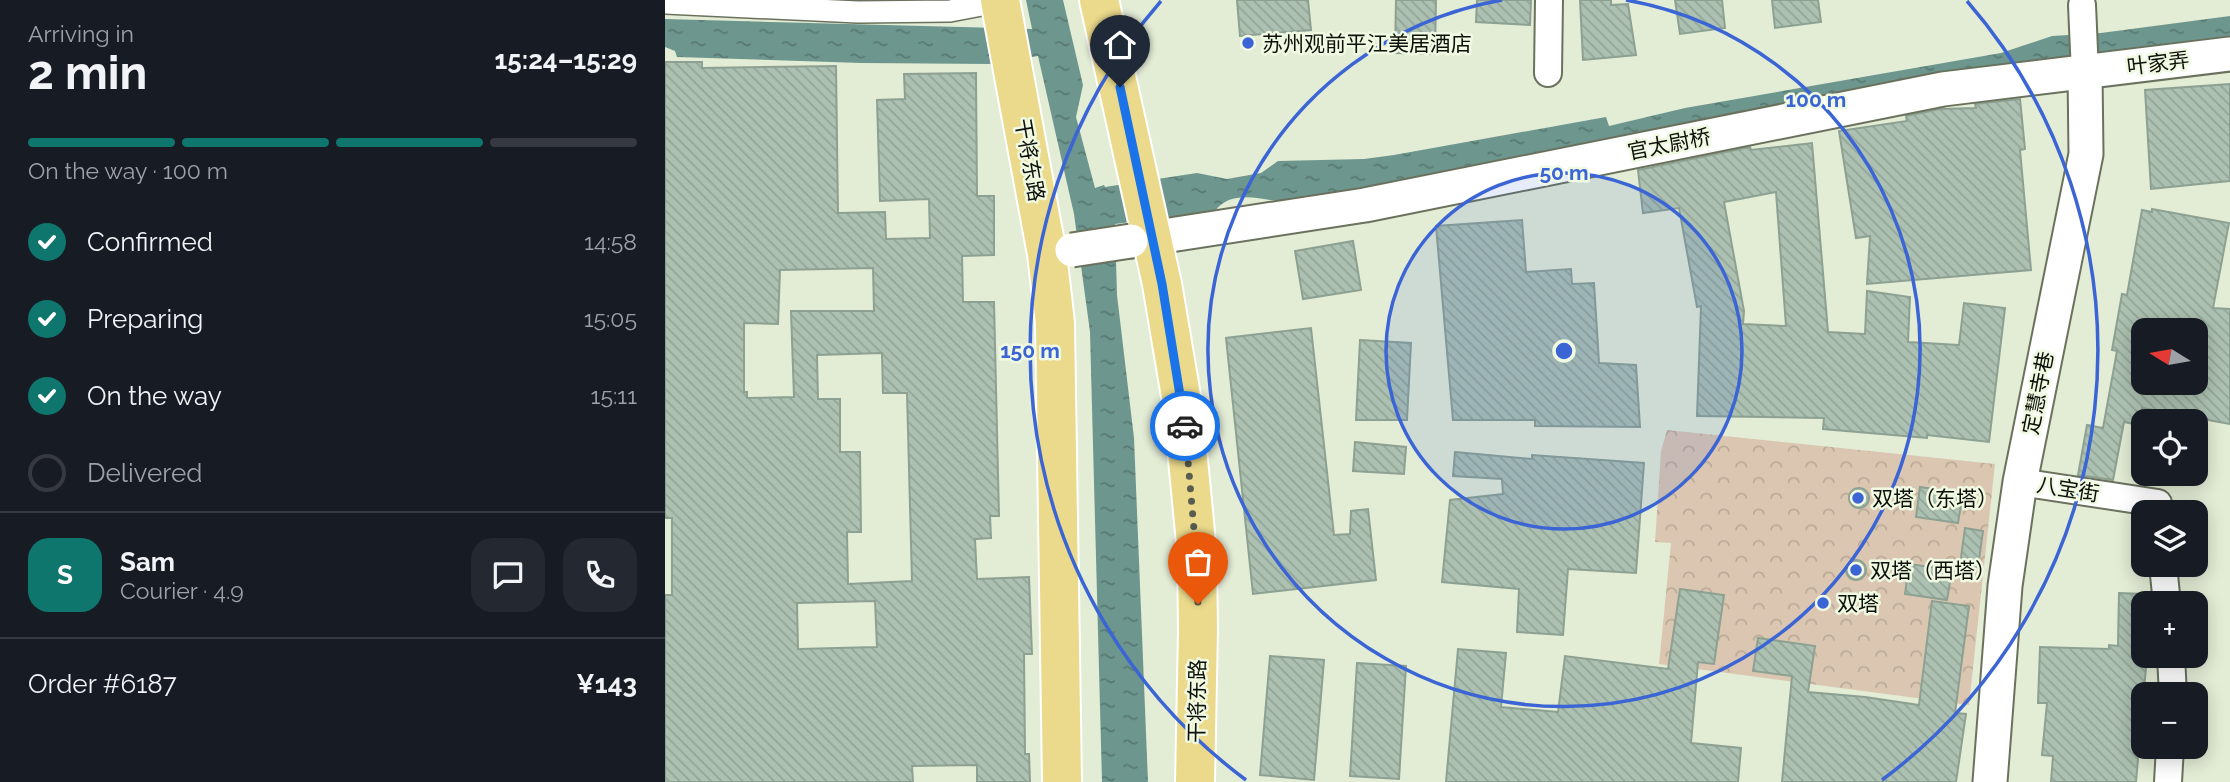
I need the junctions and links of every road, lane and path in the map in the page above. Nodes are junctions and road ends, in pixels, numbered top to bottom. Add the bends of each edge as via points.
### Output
1 (1100, 0) edge
2 (1549, 0) edge
3 (665, 3) edge
4 (1003, 4) edge
5 (2083, 17) dead end
6 (2230, 54) edge
7 (2085, 67) junction
8 (1548, 73) dead end
9 (1144, 235) junction
10 (1060, 252) junction
11 (2020, 482) junction
12 (2131, 503) edge
13 (2169, 759) edge
14 (1062, 782) edge
15 (1195, 782) edge
16 (1990, 782) edge
17 (2168, 782) edge

1 - 9 main road, 干将东路 via 1135,157
2 - 8 street
3 - 4 street via 858,12 950,11
4 - 10 main road, 干将东路 via 1013,69
5 - 7 street, 定慧寺巷
6 - 7 street, 叶家弄
7 - 9 street, 官太尉桥 via 1943,89 1364,205
7 - 11 street, 定慧寺巷 via 2086,154
9 - 10 street, 官太尉桥, bridge
9 - 15 main road, 干将东路 via 1162,284 1183,408 1196,553
10 - 14 main road, 干将东路 via 1055,323
11 - 12 street, 八宝街
11 - 16 street, 定慧寺巷 via 2005,586
13 - 17 street

